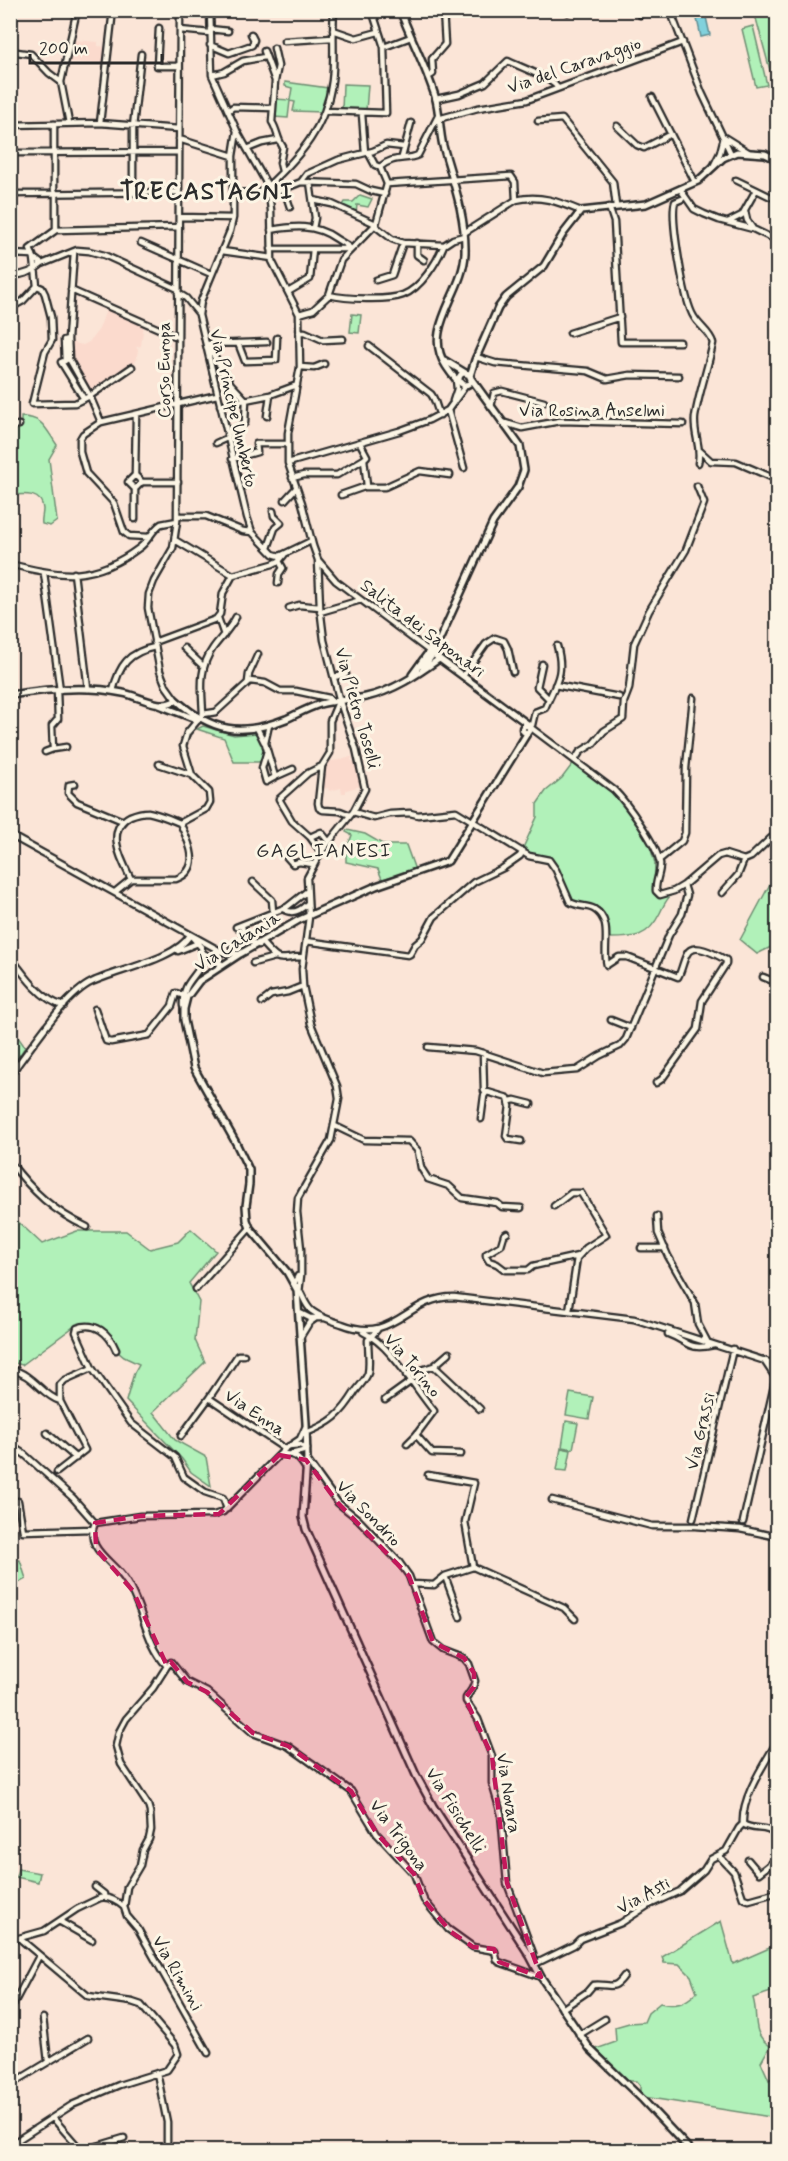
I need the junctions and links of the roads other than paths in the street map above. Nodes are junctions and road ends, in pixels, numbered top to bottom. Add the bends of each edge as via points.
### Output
1 (77, 10) edge
2 (113, 10) edge
3 (180, 10) edge
4 (210, 10) edge
5 (334, 10) edge
6 (372, 10) edge
7 (400, 10) edge
8 (443, 10) edge
9 (670, 10) edge
10 (159, 28) dead end
11 (180, 30) junction
12 (333, 30) junction
13 (210, 31) junction
14 (228, 32) dead end
15 (378, 32) junction
16 (251, 34) dead end
17 (411, 37) junction
18 (333, 38) junction
19 (284, 41) dead end
20 (683, 42) junction
21 (210, 45) junction
22 (384, 47) junction
23 (274, 48) dead end
24 (10, 51) edge
25 (141, 54) dead end
26 (179, 64) junction
27 (285, 68) dead end
28 (278, 70) junction
29 (212, 75) junction
30 (428, 77) junction
31 (62, 79) junction
32 (275, 81) junction
33 (557, 87) junction
34 (652, 97) dead end
35 (436, 99) junction
36 (272, 108) junction
37 (228, 111) junction
38 (326, 111) junction
39 (362, 114) junction
40 (438, 117) junction
41 (538, 121) dead end
42 (69, 123) junction
43 (100, 123) junction
44 (411, 123) dead end
45 (54, 124) junction
46 (10, 125) edge
47 (133, 125) junction
48 (617, 126) dead end
49 (179, 129) junction
50 (237, 131) junction
51 (671, 134) junction
52 (723, 137) junction
53 (179, 139) junction
54 (278, 140) junction
55 (404, 147) junction
56 (247, 149) junction
57 (54, 152) junction
58 (177, 152) junction
59 (366, 152) junction
60 (748, 152) junction
61 (10, 153) edge
62 (133, 153) junction
63 (234, 154) junction
64 (731, 154) junction
65 (402, 157) junction
66 (777, 160) edge
67 (380, 167) junction
68 (712, 167) junction
69 (282, 171) junction
70 (453, 179) junction
71 (736, 180) dead end
72 (301, 182) junction
73 (310, 182) junction
74 (695, 182) junction
75 (387, 184) junction
76 (268, 186) junction
77 (688, 186) junction
78 (281, 190) junction
79 (756, 190) junction
80 (675, 191) junction
81 (177, 192) junction
82 (267, 192) junction
83 (133, 193) junction
84 (235, 193) junction
85 (10, 194) edge
86 (56, 194) junction
87 (385, 194) junction
88 (771, 197) dead end
89 (684, 199) junction
90 (516, 200) junction
91 (313, 201) junction
92 (616, 206) junction
93 (290, 207) dead end
94 (609, 207) junction
95 (581, 211) junction
96 (746, 211) junction
97 (179, 218) junction
98 (233, 220) junction
99 (725, 222) junction
100 (375, 225) junction
101 (178, 227) junction
102 (314, 228) junction
103 (753, 229) junction
104 (56, 230) junction
105 (271, 230) junction
106 (464, 235) junction
107 (777, 241) edge
108 (141, 243) dead end
109 (403, 243) junction
110 (417, 243) junction
111 (444, 245) junction
112 (347, 248) junction
113 (271, 249) junction
114 (313, 249) junction
115 (222, 251) junction
116 (74, 252) junction
117 (10, 254) edge
118 (33, 257) junction
119 (272, 258) junction
120 (178, 259) junction
121 (424, 260) dead end
122 (42, 264) junction
123 (35, 270) junction
124 (211, 274) junction
125 (10, 275) edge
126 (376, 279) dead end
127 (37, 286) junction
128 (71, 290) junction
129 (178, 291) junction
130 (288, 292) junction
131 (329, 295) junction
132 (186, 298) junction
133 (200, 305) junction
134 (10, 308) edge
135 (199, 315) junction
136 (299, 315) junction
137 (620, 316) junction
138 (299, 332) junction
139 (570, 333) dead end
140 (177, 336) junction
141 (277, 338) dead end
142 (343, 339) dead end
143 (267, 342) dead end
144 (680, 342) dead end
145 (238, 343) junction
146 (207, 344) junction
147 (369, 346) dead end
148 (441, 357) junction
149 (476, 358) junction
150 (67, 360) junction
151 (324, 364) dead end
152 (132, 367) dead end
153 (300, 367) junction
154 (679, 376) dead end
155 (463, 378) junction
156 (297, 385) junction
157 (217, 395) junction
158 (270, 395) junction
159 (90, 396) junction
160 (84, 399) junction
161 (246, 400) junction
162 (544, 402) dead end
163 (178, 404) junction
164 (220, 405) junction
165 (491, 407) junction
166 (448, 410) junction
167 (136, 414) junction
168 (440, 415) junction
169 (267, 416) dead end
170 (101, 422) junction
171 (502, 422) junction
172 (683, 424) dead end
173 (19, 425) dead end
174 (10, 426) edge
175 (227, 436) junction
176 (216, 443) dead end
177 (360, 443) junction
178 (287, 444) junction
179 (700, 451) junction
180 (232, 459) junction
181 (364, 459) junction
182 (288, 463) junction
183 (698, 463) dead end
184 (464, 468) dead end
185 (135, 475) junction
186 (450, 475) dead end
187 (292, 478) junction
188 (777, 480) edge
189 (142, 482) junction
190 (178, 482) junction
191 (367, 486) junction
192 (697, 486) dead end
193 (296, 488) junction
194 (135, 489) junction
195 (341, 495) dead end
196 (285, 500) dead end
197 (273, 511) dead end
198 (177, 518) junction
199 (135, 519) dead end
200 (316, 528) dead end
201 (309, 530) junction
202 (252, 532) junction
203 (149, 537) junction
204 (175, 540) junction
205 (311, 541) junction
206 (268, 548) junction
207 (284, 555) junction
208 (279, 561) junction
209 (318, 561) junction
210 (10, 564) edge
211 (44, 573) junction
212 (74, 573) junction
213 (233, 575) junction
214 (278, 583) dead end
215 (361, 600) junction
216 (353, 602) junction
217 (289, 608) dead end
218 (320, 609) junction
219 (356, 610) dead end
220 (236, 616) dead end
221 (218, 618) junction
222 (224, 635) junction
223 (154, 645) junction
224 (557, 646) dead end
225 (184, 648) dead end
226 (431, 653) junction
227 (258, 654) dead end
228 (439, 659) junction
229 (542, 664) dead end
230 (204, 668) junction
231 (420, 672) junction
232 (513, 672) dead end
233 (346, 674) dead end
234 (463, 676) junction
235 (334, 677) junction
236 (409, 679) junction
237 (248, 682) junction
238 (555, 685) junction
239 (88, 689) junction
240 (59, 690) junction
241 (113, 691) junction
242 (10, 694) edge
243 (619, 697) dead end
244 (693, 698) dead end
245 (549, 699) junction
246 (176, 700) junction
247 (149, 701) junction
248 (337, 702) junction
249 (183, 706) junction
250 (165, 708) junction
251 (200, 718) junction
252 (270, 725) junction
253 (257, 728) junction
254 (527, 729) junction
255 (265, 743) junction
256 (66, 747) dead end
257 (53, 749) junction
258 (267, 751) junction
259 (45, 752) dead end
260 (574, 760) junction
261 (159, 764) dead end
262 (322, 766) junction
263 (293, 769) dead end
264 (192, 775) junction
265 (275, 777) junction
266 (75, 784) dead end
267 (352, 814) junction
268 (123, 821) junction
269 (180, 823) junction
270 (473, 823) junction
271 (10, 835) edge
272 (310, 837) junction
273 (777, 839) edge
274 (328, 842) junction
275 (523, 851) junction
276 (321, 852) junction
277 (285, 855) dead end
278 (659, 860) junction
279 (744, 860) junction
280 (313, 864) junction
281 (131, 879) junction
282 (253, 882) dead end
283 (684, 885) junction
284 (115, 892) junction
285 (306, 892) junction
286 (722, 893) dead end
287 (307, 904) junction
288 (283, 909) junction
289 (273, 912) junction
290 (309, 916) junction
291 (242, 925) junction
292 (236, 927) dead end
293 (190, 935) junction
294 (244, 939) junction
295 (306, 941) junction
296 (198, 943) junction
297 (260, 944) junction
298 (232, 946) dead end
299 (215, 948) junction
300 (203, 953) junction
301 (240, 954) junction
302 (164, 955) junction
303 (10, 956) edge
304 (274, 957) junction
305 (303, 957) junction
306 (253, 963) dead end
307 (221, 966) junction
308 (655, 969) junction
309 (763, 976) dead end
310 (777, 983) edge
311 (303, 986) junction
312 (185, 996) junction
313 (262, 1002) dead end
314 (64, 1006) junction
315 (95, 1008) dead end
316 (611, 1020) dead end
317 (631, 1028) junction
318 (428, 1047) dead end
319 (483, 1053) junction
320 (10, 1075) edge
321 (656, 1083) dead end
322 (486, 1093) junction
323 (510, 1101) junction
324 (531, 1104) dead end
325 (481, 1119) dead end
326 (335, 1126) junction
327 (520, 1141) dead end
328 (10, 1162) edge
329 (554, 1206) dead end
330 (521, 1208) dead end
331 (657, 1216) dead end
332 (87, 1227) dead end
333 (250, 1228) junction
334 (507, 1233) dead end
335 (641, 1248) dead end
336 (665, 1248) junction
337 (578, 1256) junction
338 (300, 1276) junction
339 (290, 1277) junction
340 (297, 1286) junction
341 (196, 1289) dead end
342 (300, 1296) junction
343 (570, 1311) junction
344 (314, 1312) junction
345 (300, 1313) junction
346 (316, 1318) junction
347 (331, 1320) junction
348 (358, 1330) junction
349 (378, 1330) junction
350 (668, 1331) junction
351 (301, 1336) junction
352 (371, 1336) junction
353 (707, 1341) junction
354 (719, 1345) junction
355 (733, 1349) junction
356 (116, 1350) dead end
357 (449, 1353) dead end
358 (745, 1354) junction
359 (244, 1355) dead end
360 (763, 1360) junction
361 (730, 1361) junction
362 (434, 1366) junction
363 (777, 1366) edge
364 (92, 1368) junction
365 (10, 1369) edge
366 (406, 1375) junction
367 (776, 1377) edge
368 (411, 1382) junction
369 (209, 1398) junction
370 (385, 1400) dead end
371 (60, 1401) junction
372 (480, 1408) dead end
373 (306, 1423) junction
374 (306, 1432) junction
375 (47, 1433) dead end
376 (416, 1435) junction
377 (181, 1436) dead end
378 (407, 1444) dead end
379 (10, 1445) edge
380 (287, 1448) junction
381 (307, 1449) junction
382 (291, 1454) junction
383 (461, 1454) dead end
384 (279, 1455) junction
385 (76, 1458) junction
386 (307, 1460) junction
387 (306, 1469) junction
388 (57, 1472) dead end
389 (428, 1475) dead end
390 (552, 1500) dead end
391 (18, 1501) dead end
392 (227, 1509) junction
393 (693, 1519) dead end
394 (744, 1522) dead end
395 (96, 1523) junction
396 (92, 1529) junction
397 (777, 1537) edge
398 (473, 1567) junction
399 (445, 1576) junction
400 (413, 1584) junction
401 (460, 1617) dead end
402 (777, 1618) edge
403 (575, 1619) dead end
404 (777, 1624) edge
405 (169, 1664) junction
406 (777, 1740) edge
407 (743, 1824) junction
408 (777, 1836) edge
409 (719, 1856) junction
410 (777, 1858) edge
411 (748, 1860) dead end
412 (95, 1887) dead end
413 (777, 1892) edge
414 (104, 1897) junction
415 (124, 1907) junction
416 (59, 1921) junction
417 (19, 1938) junction
418 (10, 1940) edge
419 (92, 1940) dead end
420 (39, 1956) junction
421 (535, 1964) junction
422 (624, 1976) dead end
423 (541, 1977) junction
424 (12, 2007) dead end
425 (562, 2009) junction
426 (43, 2018) dead end
427 (605, 2019) dead end
428 (579, 2035) junction
429 (86, 2040) dead end
430 (208, 2053) dead end
431 (48, 2061) junction
432 (157, 2073) junction
433 (10, 2085) edge
434 (53, 2118) junction
435 (124, 2138) dead end
436 (10, 2145) edge
437 (83, 2151) edge
438 (167, 2151) edge
439 (690, 2151) edge

1 - 31 street
2 - 43 street
3 - 11 street, Corso Europa
4 - 13 street
5 - 12 street
6 - 15 street
7 - 17 main road
8 - 30 street via 445,44 432,59 433,74
9 - 20 street
10 - 26 street via 157,66
11 - 13 street
11 - 26 street, Corso Europa
12 - 15 street via 356,38
12 - 18 street
13 - 14 street
13 - 21 street
15 - 22 street
16 - 21 street via 252,45 229,53
17 - 22 street
17 - 30 main road
18 - 19 street
18 - 38 street via 332,81
20 - 33 street, Via del Caravaggio
20 - 52 street
21 - 29 street
22 - 39 street via 386,113
23 - 28 street
24 - 31 street via 31,54 49,73
25 - 47 street
26 - 49 street, Corso Europa
27 - 28 street
28 - 32 street
29 - 32 street via 265,54
29 - 37 street
30 - 35 main road
31 - 42 street
32 - 36 street
33 - 35 street via 508,61 485,83
33 - 40 street, Via del Caravaggio via 527,100
34 - 51 street
35 - 40 main road
36 - 37 street via 233,107
36 - 54 street
37 - 50 street
38 - 39 street
38 - 69 street via 309,141
39 - 59 street
40 - 65 street via 418,155
40 - 70 main road
41 - 92 street via 562,119 613,182
42 - 43 street
42 - 45 street
43 - 47 street
44 - 55 street
45 - 46 street
45 - 57 street
47 - 49 street
47 - 62 street
48 - 51 street via 644,148
49 - 53 street, Corso Europa
50 - 56 street
50 - 63 street
51 - 74 street
52 - 60 street
52 - 64 street
52 - 68 street
53 - 58 street, Corso Europa
53 - 63 street
54 - 56 street
54 - 69 street via 283,147
55 - 59 street via 386,145
55 - 65 street
56 - 76 street
57 - 61 street
57 - 62 street
57 - 86 street
58 - 62 street
58 - 81 street, Corso Europa
59 - 67 street
59 - 72 street via 321,167
60 - 64 main road
60 - 66 main road
62 - 83 street
63 - 84 street
64 - 68 main road
65 - 67 street
67 - 75 street
68 - 74 main road
69 - 76 street
70 - 75 street
70 - 90 street via 511,176
70 - 106 main road
71 - 79 street
72 - 73 street
72 - 78 street
73 - 87 street via 356,184
73 - 91 street
74 - 77 main road
75 - 87 street
76 - 82 street
77 - 80 main road
77 - 89 street
78 - 82 street
78 - 93 street
79 - 88 street
79 - 96 street
80 - 89 street
80 - 89 street
80 - 92 main road via 646,204
81 - 83 street
81 - 97 street, Corso Europa
82 - 84 street
82 - 105 street
83 - 86 street
84 - 98 street
85 - 86 street
86 - 104 street
87 - 100 street
89 - 99 street via 694,209
89 - 179 street via 675,202 673,211 678,261 693,316 713,343 695,416
90 - 95 street via 538,197
90 - 106 street
91 - 100 street via 332,204
91 - 102 street
92 - 94 main road
94 - 95 main road
94 - 137 street via 614,222
95 - 149 main road via 544,266 498,308
96 - 99 street
96 - 103 street
97 - 98 street
97 - 101 street, Corso Europa
98 - 115 street, Via Principe Umberto
99 - 103 street
100 - 109 street
100 - 112 street
101 - 104 street
101 - 120 street, Corso Europa
102 - 105 street
102 - 112 street via 332,235
103 - 107 street
104 - 118 street via 30,249
105 - 113 street
106 - 111 street
106 - 148 main road via 462,275 439,329
108 - 120 street
109 - 110 street
109 - 126 street via 392,275
110 - 111 street
110 - 121 street via 417,255
111 - 131 street via 427,273 404,294 345,298
112 - 114 street
112 - 131 street
113 - 114 street
113 - 119 street
114 - 130 street via 310,279
115 - 119 street
115 - 124 street, Via Principe Umberto
116 - 122 street
116 - 128 street
116 - 129 street via 96,252
117 - 118 street
118 - 122 street
118 - 123 street
119 - 130 street
120 - 124 street
120 - 129 street, Corso Europa
122 - 123 street
123 - 125 street
123 - 127 street
124 - 133 street, Via Principe Umberto
127 - 134 street
127 - 160 street via 45,294 52,340 45,352 32,404 75,403
128 - 140 street
128 - 150 street
129 - 132 street
129 - 140 street, Corso Europa
130 - 136 street
131 - 136 street via 313,310
132 - 133 street
132 - 135 street
133 - 135 street, Via Principe Umberto
135 - 146 street, Via Principe Umberto
136 - 138 street
137 - 139 street
137 - 144 street via 621,342
138 - 142 street via 323,340
138 - 153 street
140 - 163 street, Corso Europa
141 - 145 street via 276,360 245,361
143 - 145 street
145 - 146 street
146 - 157 street, Via Principe Umberto
146 - 161 street via 231,384
147 - 168 street via 431,394
148 - 155 main road
148 - 155 main road
149 - 154 street via 588,371 607,379 630,375
149 - 155 main road
150 - 159 street
150 - 160 street via 62,362
151 - 153 street
152 - 159 street
153 - 156 street
155 - 165 main road
155 - 166 street
156 - 158 street
156 - 178 street
157 - 163 street
157 - 164 street, Via Principe Umberto
158 - 161 street
158 - 169 street
159 - 160 street
159 - 170 street
161 - 164 street
161 - 175 street via 245,423
162 - 165 street via 502,391 494,393
163 - 167 street
163 - 190 street, Corso Europa
164 - 175 street, Via Principe Umberto
165 - 171 main road
166 - 168 street
166 - 184 street
167 - 170 street
167 - 185 street
168 - 177 street
170 - 203 street via 80,439 86,473 114,502 126,535
171 - 172 street, Via Rosina Anselmi via 522,428 560,421
171 - 226 main road via 520,446 523,476 493,522
173 - 174 street
175 - 176 street
175 - 180 street, Via Principe Umberto
177 - 181 street via 367,456
177 - 182 street
178 - 180 street via 256,444 257,452
178 - 182 street
179 - 183 street
179 - 188 street via 711,461 736,462
180 - 202 street, Via Principe Umberto
181 - 187 street via 337,475
181 - 191 street
182 - 187 street
185 - 189 street
185 - 194 street via 128,482
186 - 191 street via 420,471 383,487
187 - 193 street
189 - 190 street
189 - 194 street
190 - 198 street, Corso Europa
191 - 195 street
192 - 260 street via 704,503 686,550 634,644 623,719
193 - 196 street
193 - 201 street
194 - 199 street
197 - 206 street via 281,523 275,528
198 - 202 street via 206,516
198 - 203 street via 161,524
198 - 204 street, Corso Europa
200 - 201 street
201 - 205 street
202 - 206 street, Via Principe Umberto
203 - 212 street via 140,548 104,569
204 - 213 street
204 - 223 street, Corso Europa via 149,594
205 - 207 street
205 - 209 street
206 - 207 street, Via Principe Umberto via 273,554
207 - 208 street
208 - 213 street
208 - 214 street via 283,568
209 - 215 street, Salita dei Saponari
209 - 218 street, Via Pietro Toselli
210 - 211 street
211 - 212 street
211 - 240 street
212 - 239 street
213 - 221 street via 223,593
215 - 216 street
215 - 226 street, Salita dei Saponari
216 - 218 street
216 - 219 street
217 - 218 street via 299,605
218 - 235 street, Via Pietro Toselli
220 - 222 street
221 - 222 street
221 - 223 street
222 - 230 street
223 - 241 street via 129,658
223 - 246 street, Corso Europa via 162,679
224 - 238 street via 561,666
225 - 230 street
226 - 228 main road, Salita dei Saponari
226 - 231 main road
226 - 236 main road
227 - 237 street
228 - 231 main road
228 - 234 main road, Salita dei Saponari
229 - 245 street via 537,687
230 - 251 street
231 - 236 main road
232 - 234 street via 504,641 495,638 486,644
233 - 235 street
234 - 254 main road, Salita dei Saponari via 515,715
235 - 248 street, Via Pietro Toselli
236 - 248 main road via 369,696
237 - 248 street via 262,682 283,692 296,691
237 - 251 street via 216,712
238 - 243 street
238 - 245 street
239 - 240 main road
239 - 241 main road
240 - 242 main road
240 - 257 street via 58,719 51,726
241 - 247 main road
244 - 278 street via 686,768 686,833
245 - 254 street via 545,708 535,712
246 - 247 main road via 167,705
246 - 249 main road
247 - 250 main road
248 - 252 main road via 317,705
248 - 262 street via 330,721 330,753
248 - 267 street, Via Pietro Toselli via 365,781 362,798
249 - 250 street via 177,710
249 - 251 main road
250 - 251 main road
251 - 253 main road via 235,730
251 - 264 street via 183,743
252 - 253 main road
252 - 255 street
253 - 255 street
254 - 260 street
254 - 270 main road, Via Catania via 522,744
255 - 258 street
256 - 257 street
257 - 259 street
258 - 265 street
258 - 265 street via 262,768 266,782
260 - 278 street via 620,796
261 - 264 street
262 - 267 street via 319,808
262 - 272 street via 279,799 292,821
263 - 265 street
264 - 269 street via 209,792 210,802
266 - 268 street via 69,785 68,793 77,802
267 - 270 street via 374,818 456,811
267 - 274 street, Via Pietro Toselli
268 - 269 street via 135,814 149,813
268 - 281 street via 117,845
269 - 281 street via 193,857 187,873 176,879
270 - 275 street
270 - 290 main road, Via Catania via 448,861 367,889
271 - 284 street
272 - 274 street via 321,832
272 - 276 street
273 - 279 street via 771,838
274 - 276 street, Via Pietro Toselli
275 - 295 street via 456,896 434,917 411,954
275 - 308 street via 549,860 570,902 597,911 607,930 607,965 627,957
276 - 280 street, Via Pietro Toselli
277 - 280 street via 293,864
278 - 283 street via 657,893
279 - 283 street via 722,855
279 - 286 street via 738,875
280 - 285 street, Via Pietro Toselli
281 - 284 street
282 - 289 street via 272,900
283 - 308 street via 687,895 682,914
284 - 293 street
285 - 287 street, Via Pietro Toselli
285 - 288 street
287 - 288 street via 300,911
287 - 290 street, Via Pietro Toselli
288 - 289 street
289 - 291 street
290 - 295 street, Via Pietro Toselli
290 - 297 main road, Via Catania
291 - 292 street
291 - 294 street
293 - 296 street
293 - 299 street
293 - 302 street
294 - 297 street
294 - 298 street
295 - 305 street, Via Pietro Toselli
296 - 300 street
296 - 302 street
297 - 301 main road, Via Catania
297 - 304 street
299 - 301 street via 227,954
299 - 307 street
300 - 307 street
300 - 312 street
301 - 307 main road, Via Catania
302 - 314 street via 92,982
303 - 314 street via 42,993
304 - 305 street
304 - 306 street
305 - 311 street, Via Pietro Toselli
307 - 312 main road, Via Catania
308 - 317 street
308 - 321 street via 678,977 687,952 695,948 727,962 702,1001 698,1029
309 - 310 street
311 - 313 street via 271,995
311 - 326 street, Via Pietro Toselli via 310,1024 337,1086
312 - 315 street via 176,993 153,1033 111,1042 106,1041
312 - 333 main road, Via Catania via 194,1068 249,1170 246,1213
314 - 320 street
316 - 317 street
317 - 319 street via 620,1046 574,1071 539,1072
318 - 319 street
319 - 322 street
322 - 323 street
322 - 325 street
323 - 324 street
323 - 327 street via 506,1136
326 - 330 street via 364,1140 409,1141 417,1149 428,1179 448,1186 462,1198
326 - 338 street, Via Pietro Toselli via 329,1145 298,1198
328 - 332 street via 34,1192
329 - 337 street via 571,1193 581,1193 606,1234
331 - 336 street via 656,1227
333 - 339 main road
333 - 341 street
334 - 337 street via 501,1245 486,1254 489,1261 505,1270 528,1270
335 - 336 street
336 - 353 street via 695,1303 698,1324
337 - 343 street
338 - 339 street
338 - 340 street
338 - 342 street, Via Pietro Toselli
339 - 340 main road
340 - 342 main road
342 - 344 street
342 - 345 main road
343 - 349 street via 447,1297 428,1301
343 - 350 street via 634,1319
344 - 345 street
344 - 347 street
345 - 346 street
345 - 351 main road
346 - 347 street
346 - 351 street
347 - 348 street, Via Torino
348 - 349 street
348 - 352 street, Via Torino
349 - 352 street
350 - 353 street
350 - 354 street via 696,1348
351 - 373 main road
352 - 366 street, Via Torino via 393,1356
352 - 374 street via 368,1371 348,1406 326,1425
353 - 354 street
354 - 355 street
354 - 361 street
355 - 358 street
355 - 361 street, Via Grassi
356 - 364 street via 109,1336 98,1328 78,1326 76,1332
357 - 362 street
358 - 360 street
358 - 361 street
359 - 369 street, Via Enna via 237,1355
360 - 363 street
360 - 367 street
361 - 393 street, Via Grassi
362 - 366 street
362 - 372 street
363 - 367 street
364 - 371 street via 62,1382
364 - 392 street via 131,1423 175,1457 190,1482 223,1498
365 - 371 street via 25,1374
366 - 368 street, Via Torino
367 - 394 street
368 - 370 street
368 - 376 street, Via Torino via 434,1411
369 - 377 street, Via Enna
369 - 380 street, Via Enna
371 - 385 street via 85,1450
373 - 374 main road
373 - 380 street via 300,1438
374 - 381 main road, Via Fisichelli
375 - 385 street
376 - 378 street
376 - 383 street via 432,1454
379 - 395 street via 73,1498
380 - 381 street via 300,1445
380 - 384 street
381 - 382 street
381 - 386 main road, Via Fisichelli
382 - 384 street
382 - 387 street
384 - 392 street
385 - 388 street
386 - 387 main road, Via Fisichelli
386 - 400 street, Via Sondrio via 330,1494 399,1563
387 - 421 main road, Via Fisichelli via 306,1529 416,1775
389 - 398 street via 474,1483 465,1528
390 - 397 street via 652,1526 695,1526
391 - 396 street via 23,1532
392 - 395 street via 214,1515 140,1516
395 - 396 street
396 - 405 street, Via Trigona via 96,1549 133,1591 154,1645
398 - 399 street
398 - 403 street via 564,1608
399 - 400 street via 434,1585
399 - 401 street
400 - 421 street, Via Novara via 431,1639 443,1650 464,1658 474,1673 475,1681 466,1701 492,1756 492,1783 501,1814 507,1883
402 - 404 street
405 - 415 street via 126,1719 117,1738 121,1764 148,1805 151,1830 140,1865 127,1887
405 - 423 street, Via Trigona via 253,1733 288,1746 351,1791 377,1834 414,1874 424,1900 451,1932 473,1947 495,1951 500,1962
406 - 407 street, Via Asti via 760,1770
407 - 408 street via 768,1829
407 - 409 street, Via Asti
409 - 413 street via 734,1872 743,1898
409 - 421 street, Via Asti via 711,1859 680,1892
410 - 411 street via 759,1873
412 - 414 street
414 - 415 street
414 - 416 street
415 - 430 street, Via Rimini
416 - 417 street via 44,1931
416 - 419 street
417 - 418 street
417 - 420 street
420 - 424 street
420 - 432 street via 88,1996 141,2005 177,2048 178,2054 167,2070
421 - 423 main road, Via Fisichelli
422 - 425 street via 616,1985 594,1985
423 - 425 main road, Via Fisichelli
425 - 428 main road, Via Fisichelli
426 - 431 street
427 - 428 street
428 - 439 main road, Via Fisichelli
429 - 431 street
431 - 433 street
432 - 434 street via 97,2094
432 - 438 street via 168,2122
434 - 436 street
434 - 437 street
435 - 437 street

